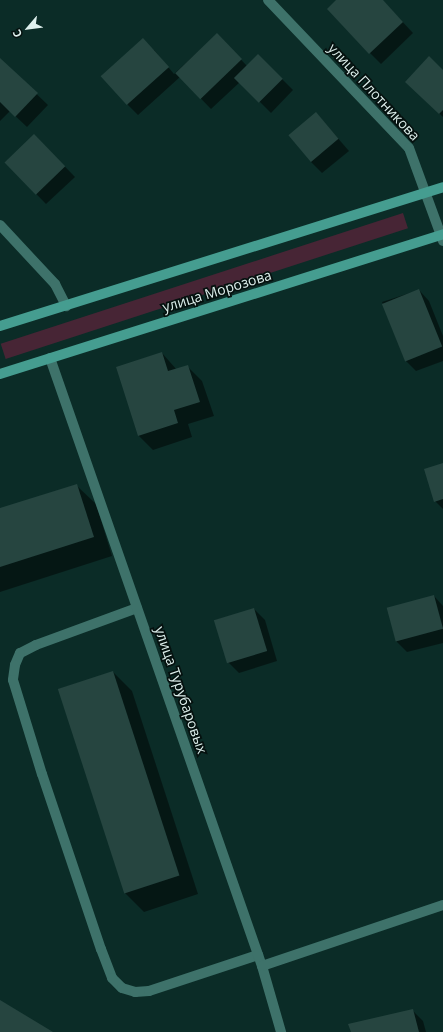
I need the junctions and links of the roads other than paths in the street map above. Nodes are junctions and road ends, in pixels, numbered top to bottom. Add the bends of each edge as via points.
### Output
1 (268, 0) edge
2 (443, 187) edge
3 (426, 193) junction
4 (0, 225) edge
5 (442, 237) edge
6 (66, 306) junction
7 (0, 326) edge
8 (50, 358) junction
9 (0, 374) edge
10 (138, 608) junction
11 (443, 905) edge
12 (258, 955) junction
13 (262, 966) junction
14 (281, 1032) edge

1 - 3 street, улица Плотникова via 409,148
2 - 3 main road
3 - 5 street, улица Плотникова
3 - 6 main road
4 - 6 street via 56,284
5 - 8 main road, улица Морозова
6 - 7 main road
8 - 9 main road, улица Морозова
8 - 10 street, улица Турубаровых
10 - 12 street, улица Турубаровых
10 - 12 street via 20,653 14,665 12,680 101,949 112,978 122,988 135,992 149,991
11 - 13 street
12 - 13 street, улица Турубаровых
13 - 14 street, улица Турубаровых

